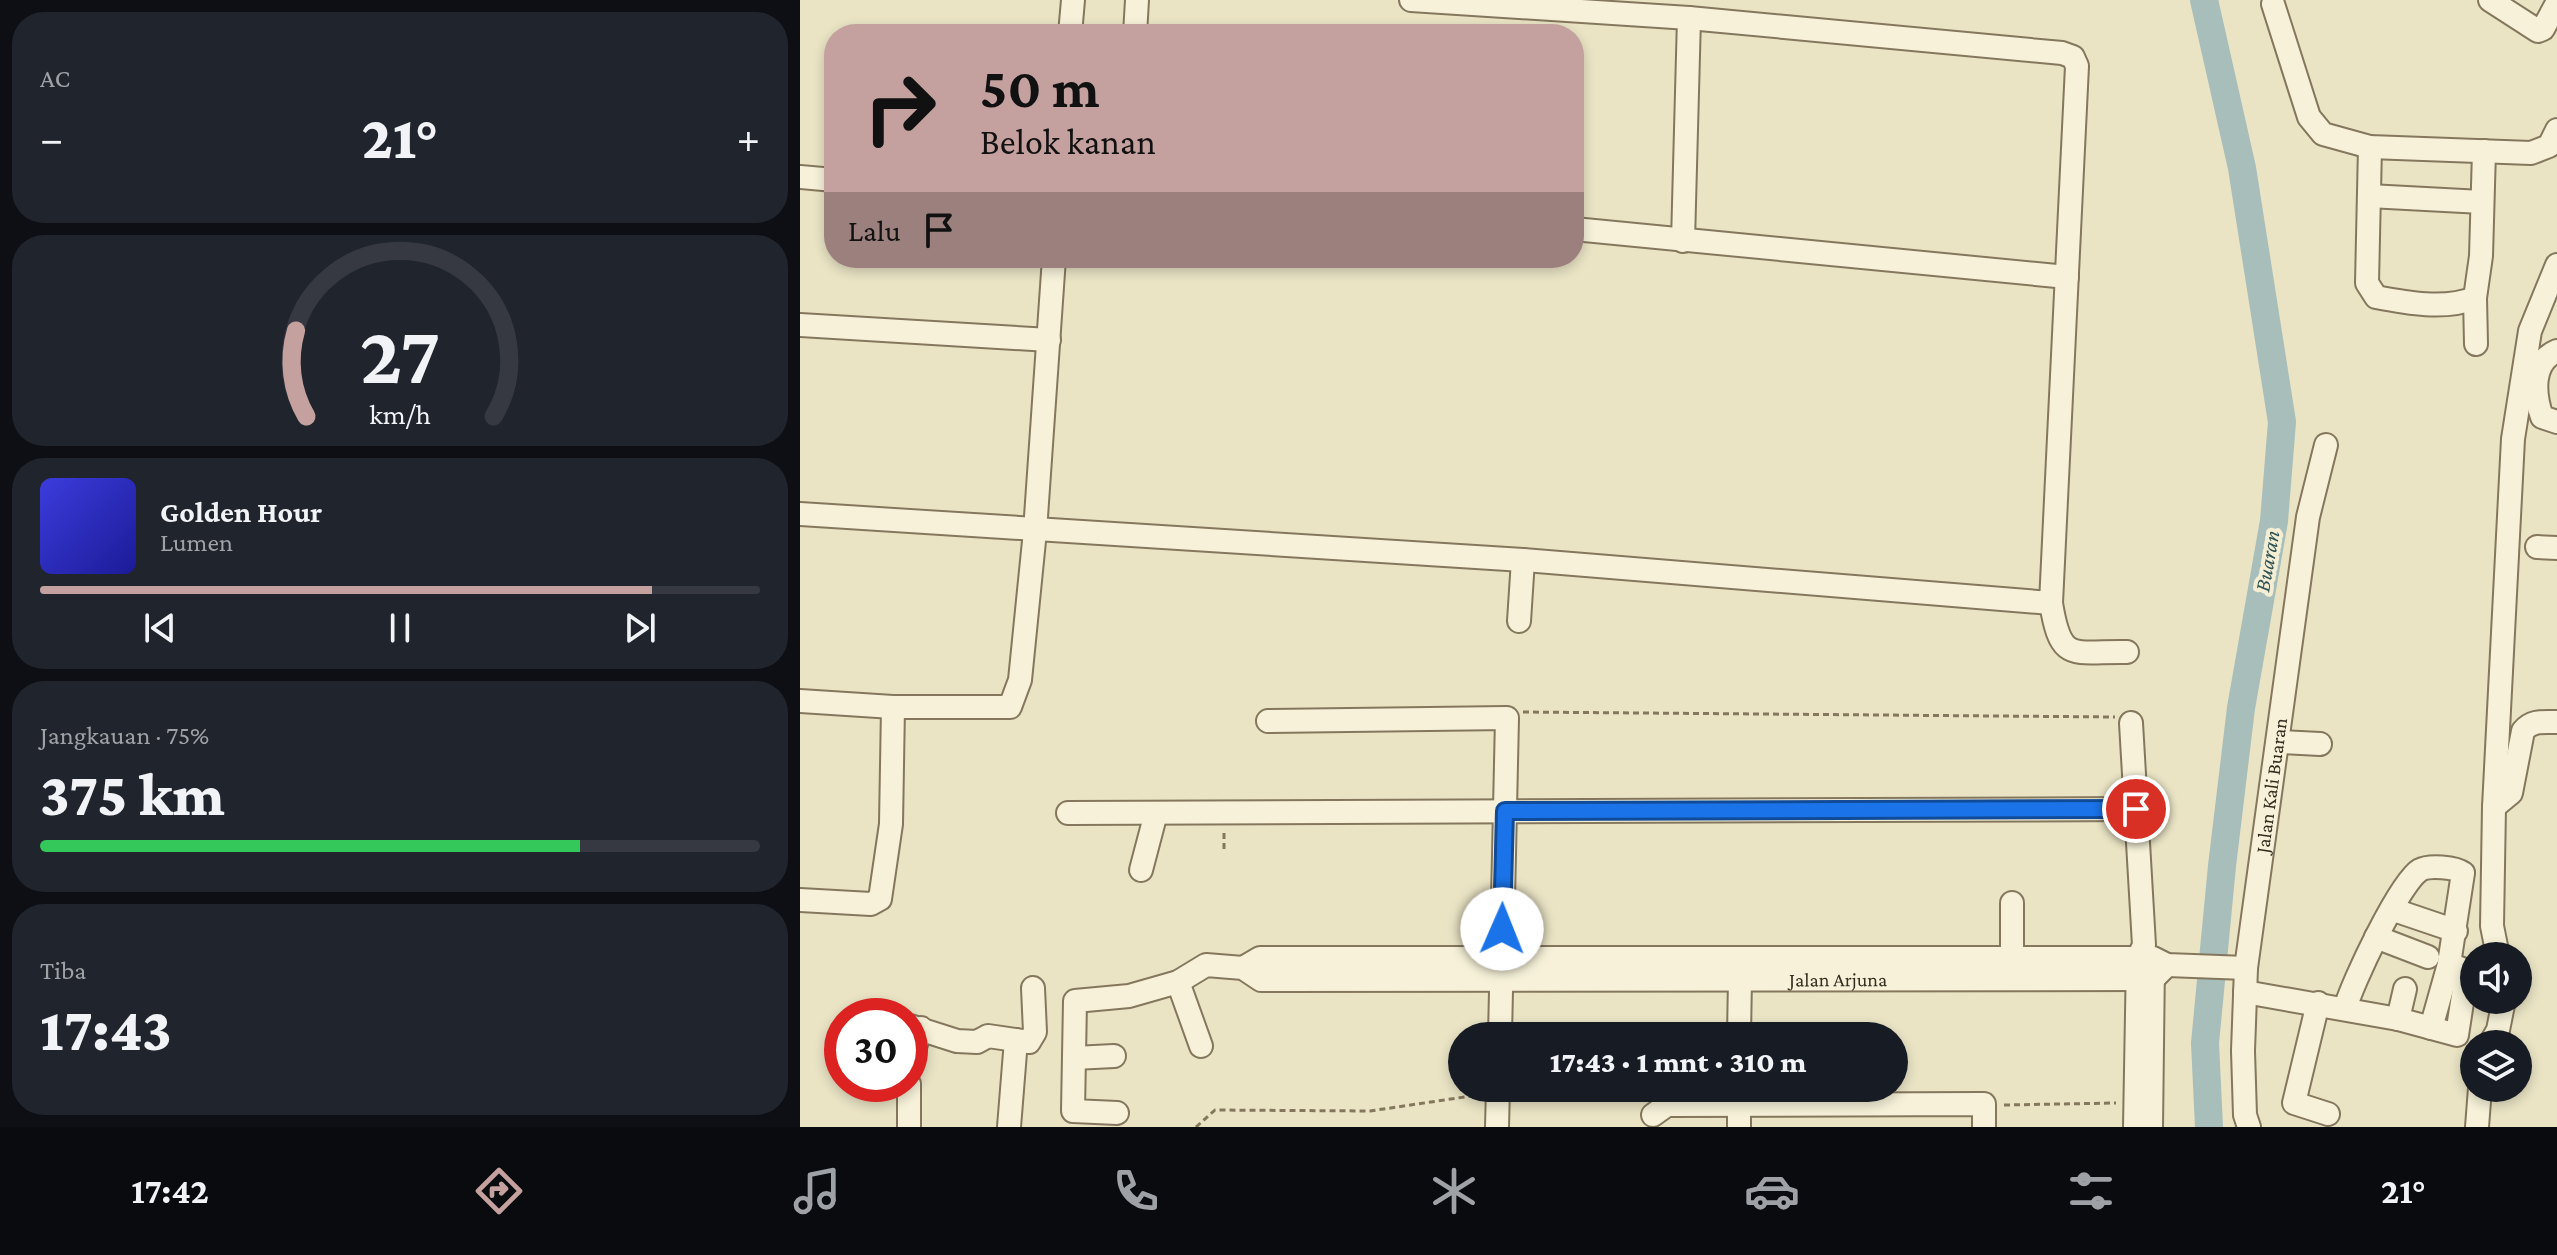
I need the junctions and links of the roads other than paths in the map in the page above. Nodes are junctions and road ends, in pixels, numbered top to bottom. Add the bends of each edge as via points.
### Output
1 (1073, 0) edge
2 (1137, 0) edge
3 (1411, 0) edge
4 (2557, 3) edge
5 (2273, 4) dead end
6 (2503, 4) edge
7 (1689, 18) junction
8 (1071, 24) edge
9 (1136, 24) edge
10 (2557, 130) edge
11 (2370, 147) junction
12 (2484, 151) junction
13 (800, 177) edge
14 (824, 179) edge
15 (2369, 196) junction
16 (2482, 202) junction
17 (1584, 230) edge
18 (1683, 241) junction
19 (2557, 265) edge
20 (1053, 268) edge
21 (2067, 277) junction
22 (2475, 298) junction
23 (800, 325) edge
24 (1049, 340) junction
25 (2476, 344) dead end
26 (2557, 351) edge
27 (2557, 422) edge
28 (2326, 445) dead end
29 (800, 514) edge
30 (1035, 531) junction
31 (1523, 560) junction
32 (2051, 603) junction
33 (1519, 621) dead end
34 (2127, 652) dead end
35 (800, 701) edge
36 (893, 707) junction
37 (1268, 721) dead end
38 (2557, 722) edge
39 (2131, 723) road end
40 (2279, 742) junction
41 (2320, 744) dead end
42 (2494, 807) junction
43 (2136, 809) junction
44 (1505, 811) junction
45 (1068, 813) dead end
46 (1156, 813) junction
47 (1141, 870) dead end
48 (800, 900) edge
49 (2012, 903) dead end
50 (2394, 910) junction
51 (2456, 931) junction
52 (2376, 937) junction
53 (2495, 942) edge
54 (1413, 956) junction
55 (2012, 958) junction
56 (2438, 960) junction
57 (2153, 964) junction
58 (2241, 967) junction
59 (1243, 968) junction
60 (1502, 968) junction
61 (1644, 968) junction
62 (1768, 968) junction
63 (1935, 968) junction
64 (1740, 978) junction
65 (1413, 979) junction
66 (1178, 982) junction
67 (1033, 988) dead end
68 (2405, 989) dead end
69 (2245, 992) junction
70 (2318, 1003) junction
71 (2345, 1009) junction
72 (2398, 1019) junction
73 (1500, 1022) edge
74 (1739, 1022) edge
75 (928, 1031) edge
76 (1016, 1040) junction
77 (1201, 1046) dead end
78 (1114, 1056) dead end
79 (1074, 1058) junction
80 (909, 1102) edge
81 (1498, 1102) edge
82 (1691, 1102) edge
83 (1739, 1102) edge
84 (1812, 1102) edge
85 (2479, 1102) edge
86 (1117, 1113) dead end
87 (2328, 1114) dead end
88 (1653, 1115) dead end
89 (1984, 1116) edge
90 (909, 1127) edge
91 (1009, 1127) edge
92 (1497, 1127) edge
93 (1739, 1127) edge
94 (2135, 1127) edge
95 (2151, 1127) edge
96 (2249, 1127) edge
97 (2477, 1127) edge

1 - 8 street
2 - 9 street
3 - 7 street
4 - 6 street via 2538,31
5 - 11 street via 2309,117 2323,134
7 - 18 street
7 - 21 street via 2073,57 2077,66
10 - 12 street via 2543,151
11 - 12 street
11 - 15 street
12 - 16 street
13 - 14 street
15 - 16 street
15 - 22 street via 2367,283 2376,297 2459,304
16 - 22 street
17 - 18 street
18 - 21 street
19 - 42 street via 2530,331 2513,439
20 - 24 street
21 - 32 street
22 - 25 street
23 - 24 street
24 - 30 street
26 - 27 street via 2536,379 2542,417
28 - 40 street, Jalan Kali Buaran via 2308,517
29 - 30 street
30 - 31 street
30 - 36 street via 1020,680 1010,707
31 - 32 street
31 - 33 street
32 - 34 street via 2056,634 2070,651
35 - 36 street
36 - 48 street via 891,824 880,899 871,904
37 - 44 street via 1507,718
38 - 42 street via 2529,724 2523,731 2511,793
39 - 43 street
40 - 41 street
40 - 58 street, Jalan Kali Buaran
42 - 53 street
43 - 44 street
43 - 57 street
44 - 46 street
44 - 60 street
45 - 46 street
46 - 47 street
49 - 55 street
50 - 51 street
50 - 51 street via 2419,871 2460,870
50 - 52 street
51 - 56 street
52 - 56 street
52 - 71 street
54 - 59 street via 1260,958
54 - 60 street
54 - 65 street
55 - 57 street, Jalan Arjuna
55 - 63 street, Jalan Arjuna
56 - 72 street via 2462,969 2466,976 2458,1032
57 - 58 street, Jalan Arjuna
57 - 63 street, Jalan Arjuna
57 - 94 street
57 - 95 street
58 - 69 street, Jalan Kali Buaran
59 - 65 street via 1261,980
59 - 66 street via 1206,965
60 - 61 street, Jalan Arjuna
60 - 65 street
60 - 73 street
61 - 62 street, Jalan Arjuna
61 - 64 street, Jalan Arjuna
62 - 63 street, Jalan Arjuna
62 - 64 street, Jalan Arjuna
64 - 74 street
66 - 77 street
66 - 79 street via 1129,996 1075,1001
67 - 76 street via 1033,1040
68 - 72 street
69 - 70 street
69 - 96 street, Jalan Kali Buaran
70 - 71 street
70 - 87 street via 2294,1103
71 - 72 street
75 - 76 street via 957,1041 977,1042 988,1036
76 - 91 street
78 - 79 street
79 - 86 street via 1073,1111
80 - 90 street
81 - 92 street
82 - 88 street via 1667,1105
83 - 93 street
84 - 89 street
85 - 97 street

